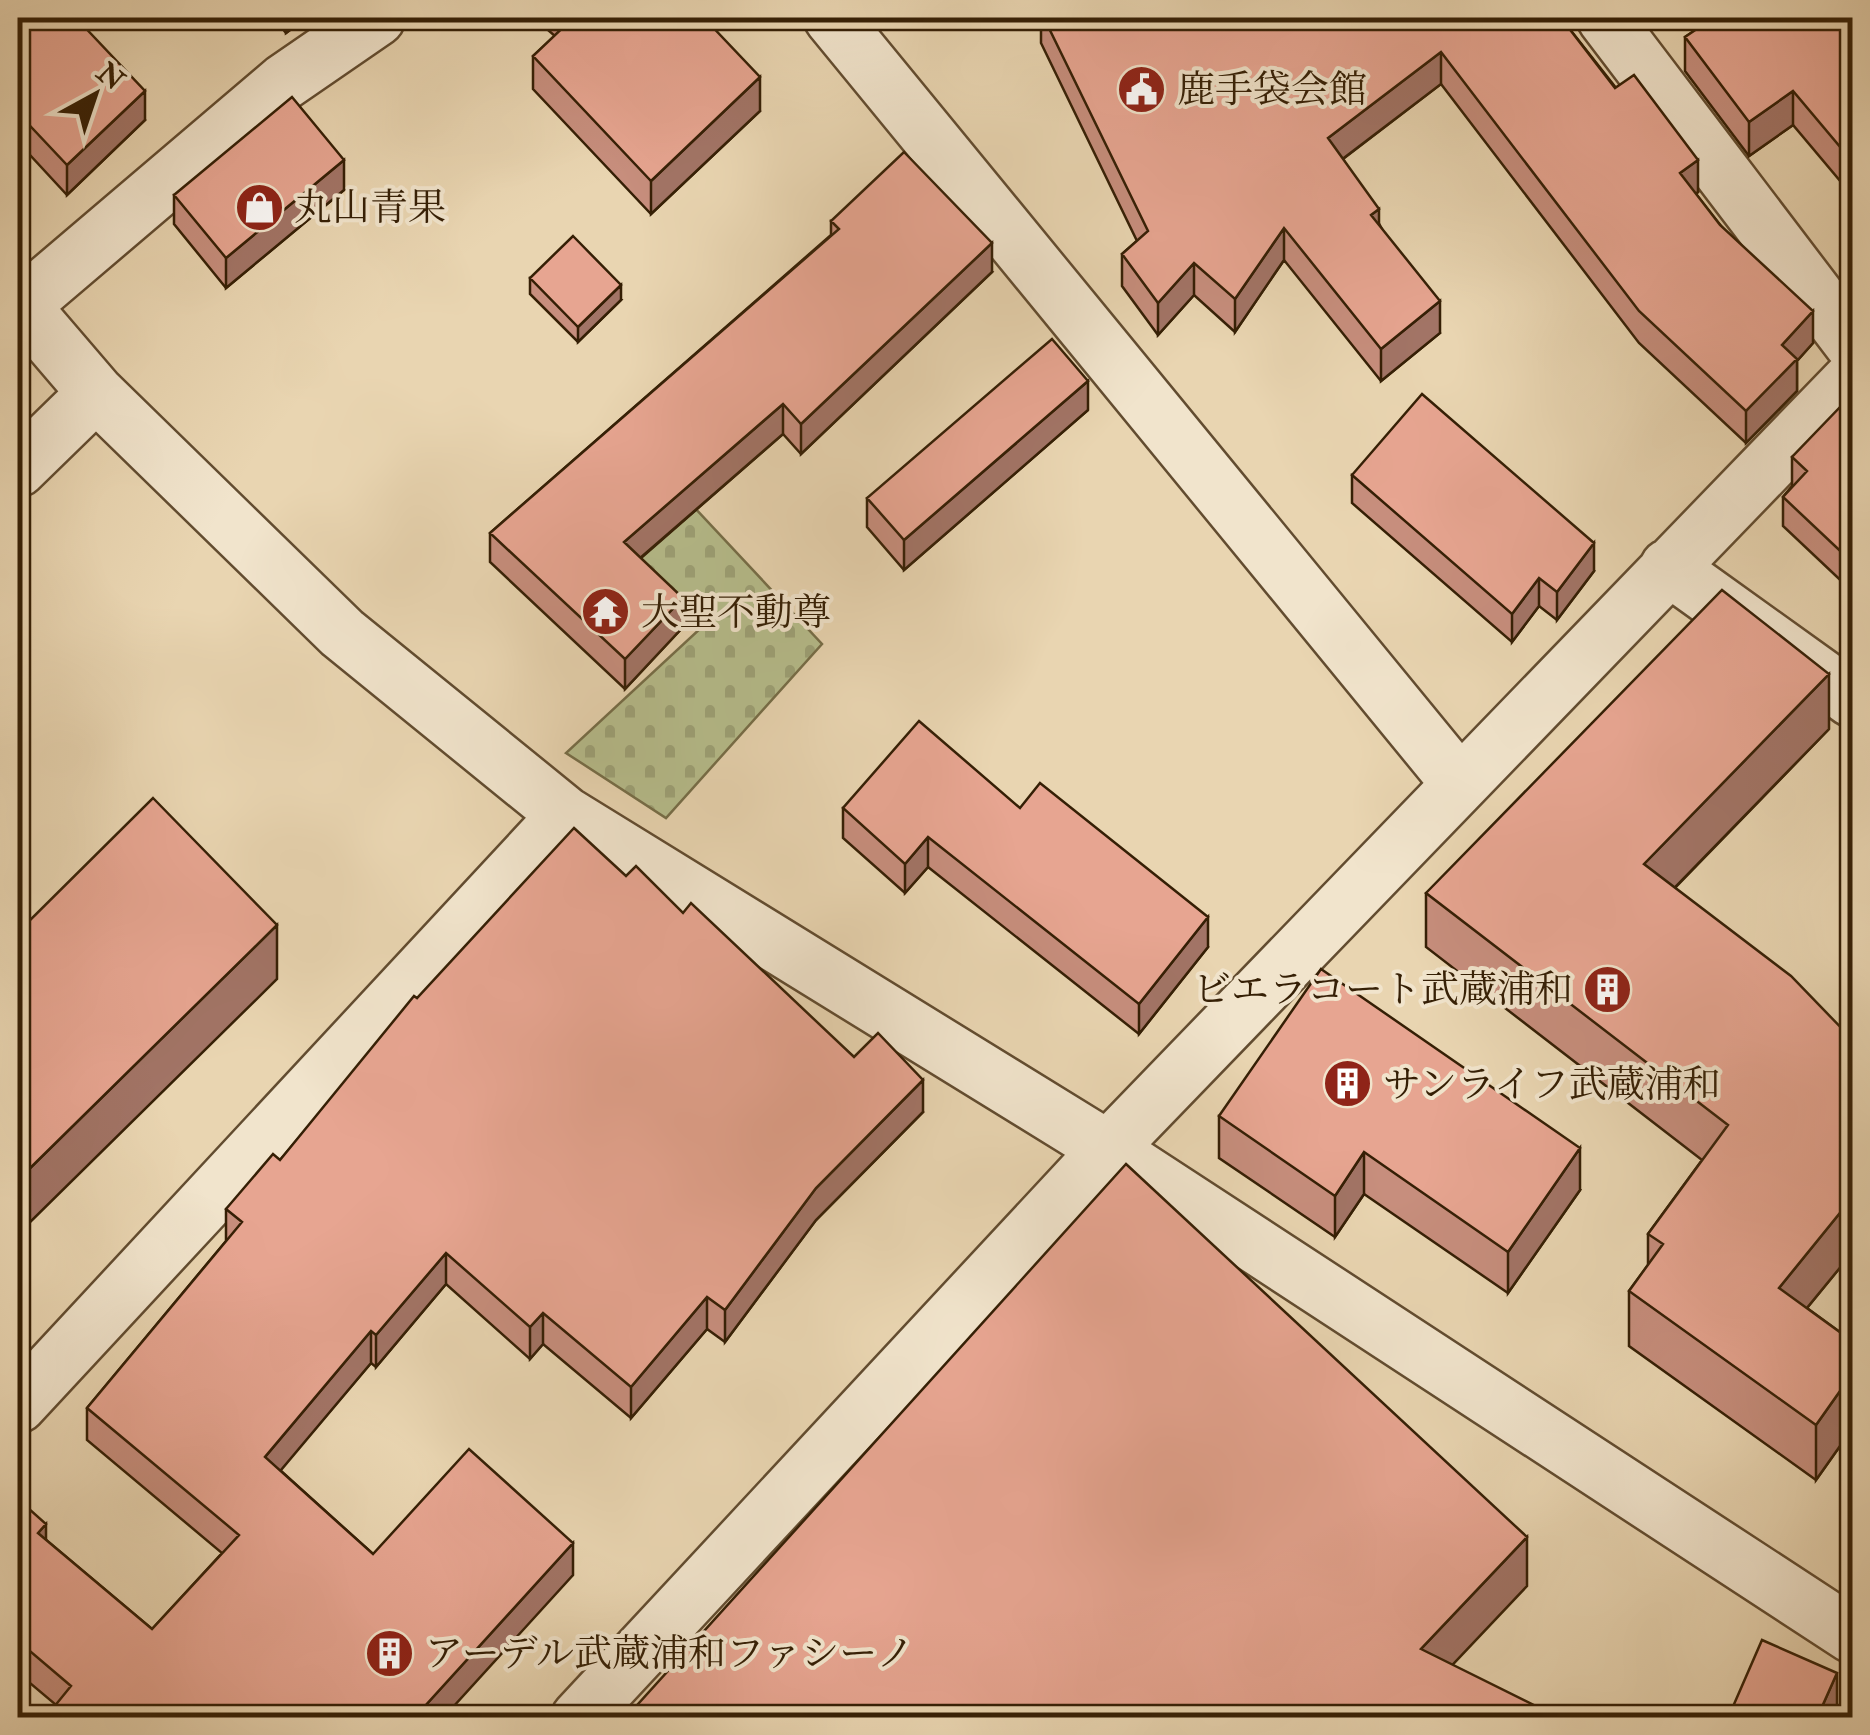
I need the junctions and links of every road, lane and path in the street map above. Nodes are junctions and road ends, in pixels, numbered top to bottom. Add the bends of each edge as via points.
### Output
1 (377, 18) edge
2 (832, 18) edge
3 (1605, 18) edge
4 (20, 304) edge
5 (1852, 343) edge
6 (1852, 379) edge
7 (96, 394) junction
8 (18, 468) edge
9 (1668, 567) junction
10 (1852, 700) edge
11 (1460, 784) junction
12 (566, 815) junction
13 (1108, 1149) junction
14 (18, 1405) edge
15 (1852, 1635) edge
16 (579, 1718) edge

1 - 4 street via 284,82
2 - 11 street
3 - 5 street
4 - 7 street
6 - 9 street
7 - 8 street
7 - 12 street via 342,633
9 - 10 street
9 - 11 street
11 - 13 street
12 - 13 street
12 - 14 street
13 - 15 street
13 - 16 street

